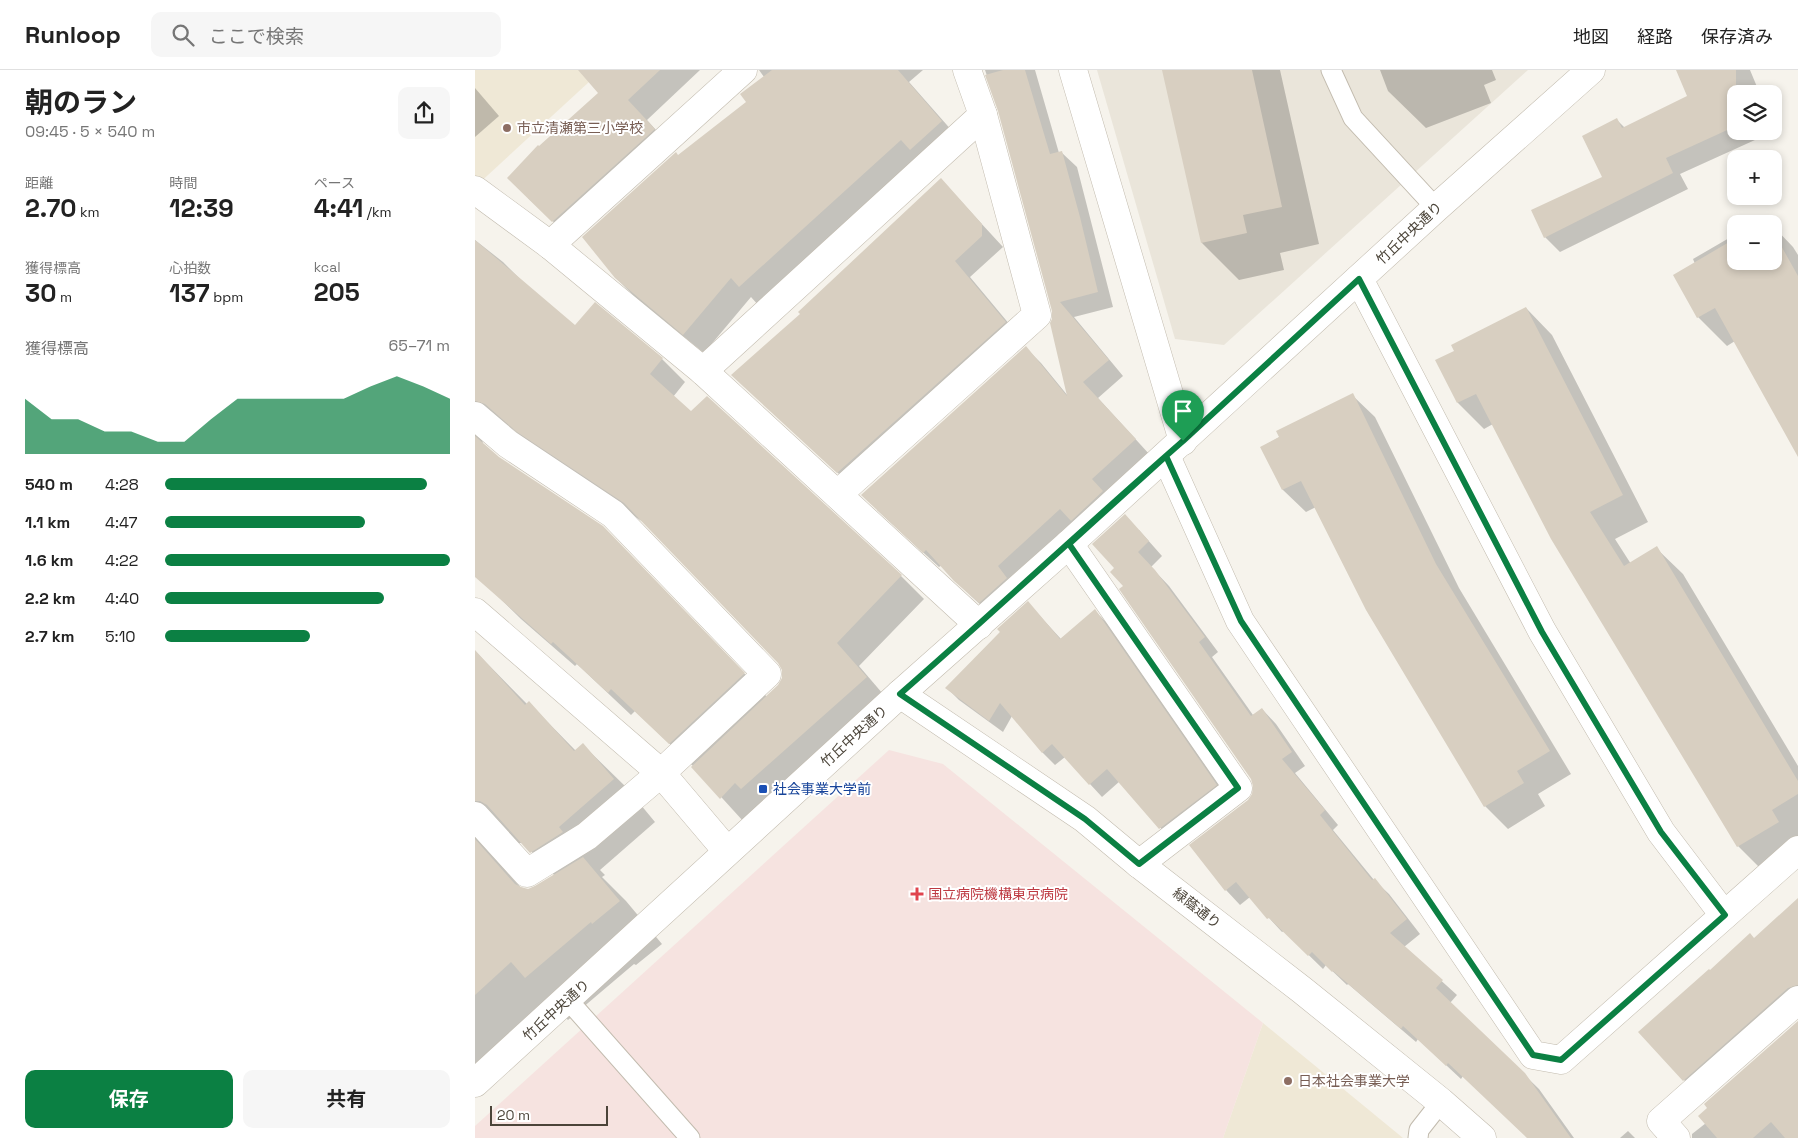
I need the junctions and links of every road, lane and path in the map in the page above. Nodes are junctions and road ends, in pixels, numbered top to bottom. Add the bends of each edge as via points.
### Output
1 (743, 70) edge
2 (967, 70) edge
3 (1073, 70) edge
4 (1331, 70) edge
5 (1591, 70) edge
6 (983, 115) junction
7 (475, 190) edge
8 (1436, 208) junction
9 (550, 245) junction
10 (1359, 279) junction
11 (703, 370) junction
12 (475, 416) edge
13 (1175, 449) junction
14 (838, 494) junction
15 (1069, 544) junction
16 (475, 612) edge
17 (979, 625) junction
18 (900, 694) junction
19 (661, 773) junction
20 (475, 816) edge
21 (1798, 850) edge
22 (727, 851) junction
23 (1139, 864) junction
24 (1725, 915) junction
25 (568, 1000) junction
26 (1798, 1000) edge
27 (475, 1083) edge
28 (1441, 1102) junction
29 (690, 1138) edge
30 (1418, 1138) edge
31 (1482, 1138) edge
32 (1676, 1138) edge

1 - 9 street
2 - 6 street
3 - 13 street
4 - 8 lane via 1353,118
5 - 8 street, 竹丘中央通り
6 - 11 street
6 - 14 street via 1037,315
7 - 9 street
8 - 10 street, 竹丘中央通り
9 - 11 street
10 - 13 street, 竹丘中央通り
10 - 24 street via 1542,632 1661,832
11 - 14 street
12 - 19 street via 508,444 613,514 767,674
13 - 15 street, 竹丘中央通り
13 - 24 street via 1241,621 1533,1055 1561,1060
14 - 17 street
15 - 17 street, 竹丘中央通り
15 - 23 street via 1238,788
16 - 19 street
17 - 18 street, 竹丘中央通り
18 - 22 street, 竹丘中央通り
18 - 23 street, 緑蔭通り via 1085,819
19 - 20 street via 587,836 527,873
19 - 22 street
21 - 24 street
22 - 25 street, 竹丘中央通り
23 - 28 street, 緑蔭通り via 1303,990
25 - 27 street, 竹丘中央通り
25 - 29 lane
26 - 32 street via 1661,1121
28 - 30 lane via 1419,1130
28 - 31 street, 緑蔭通り

